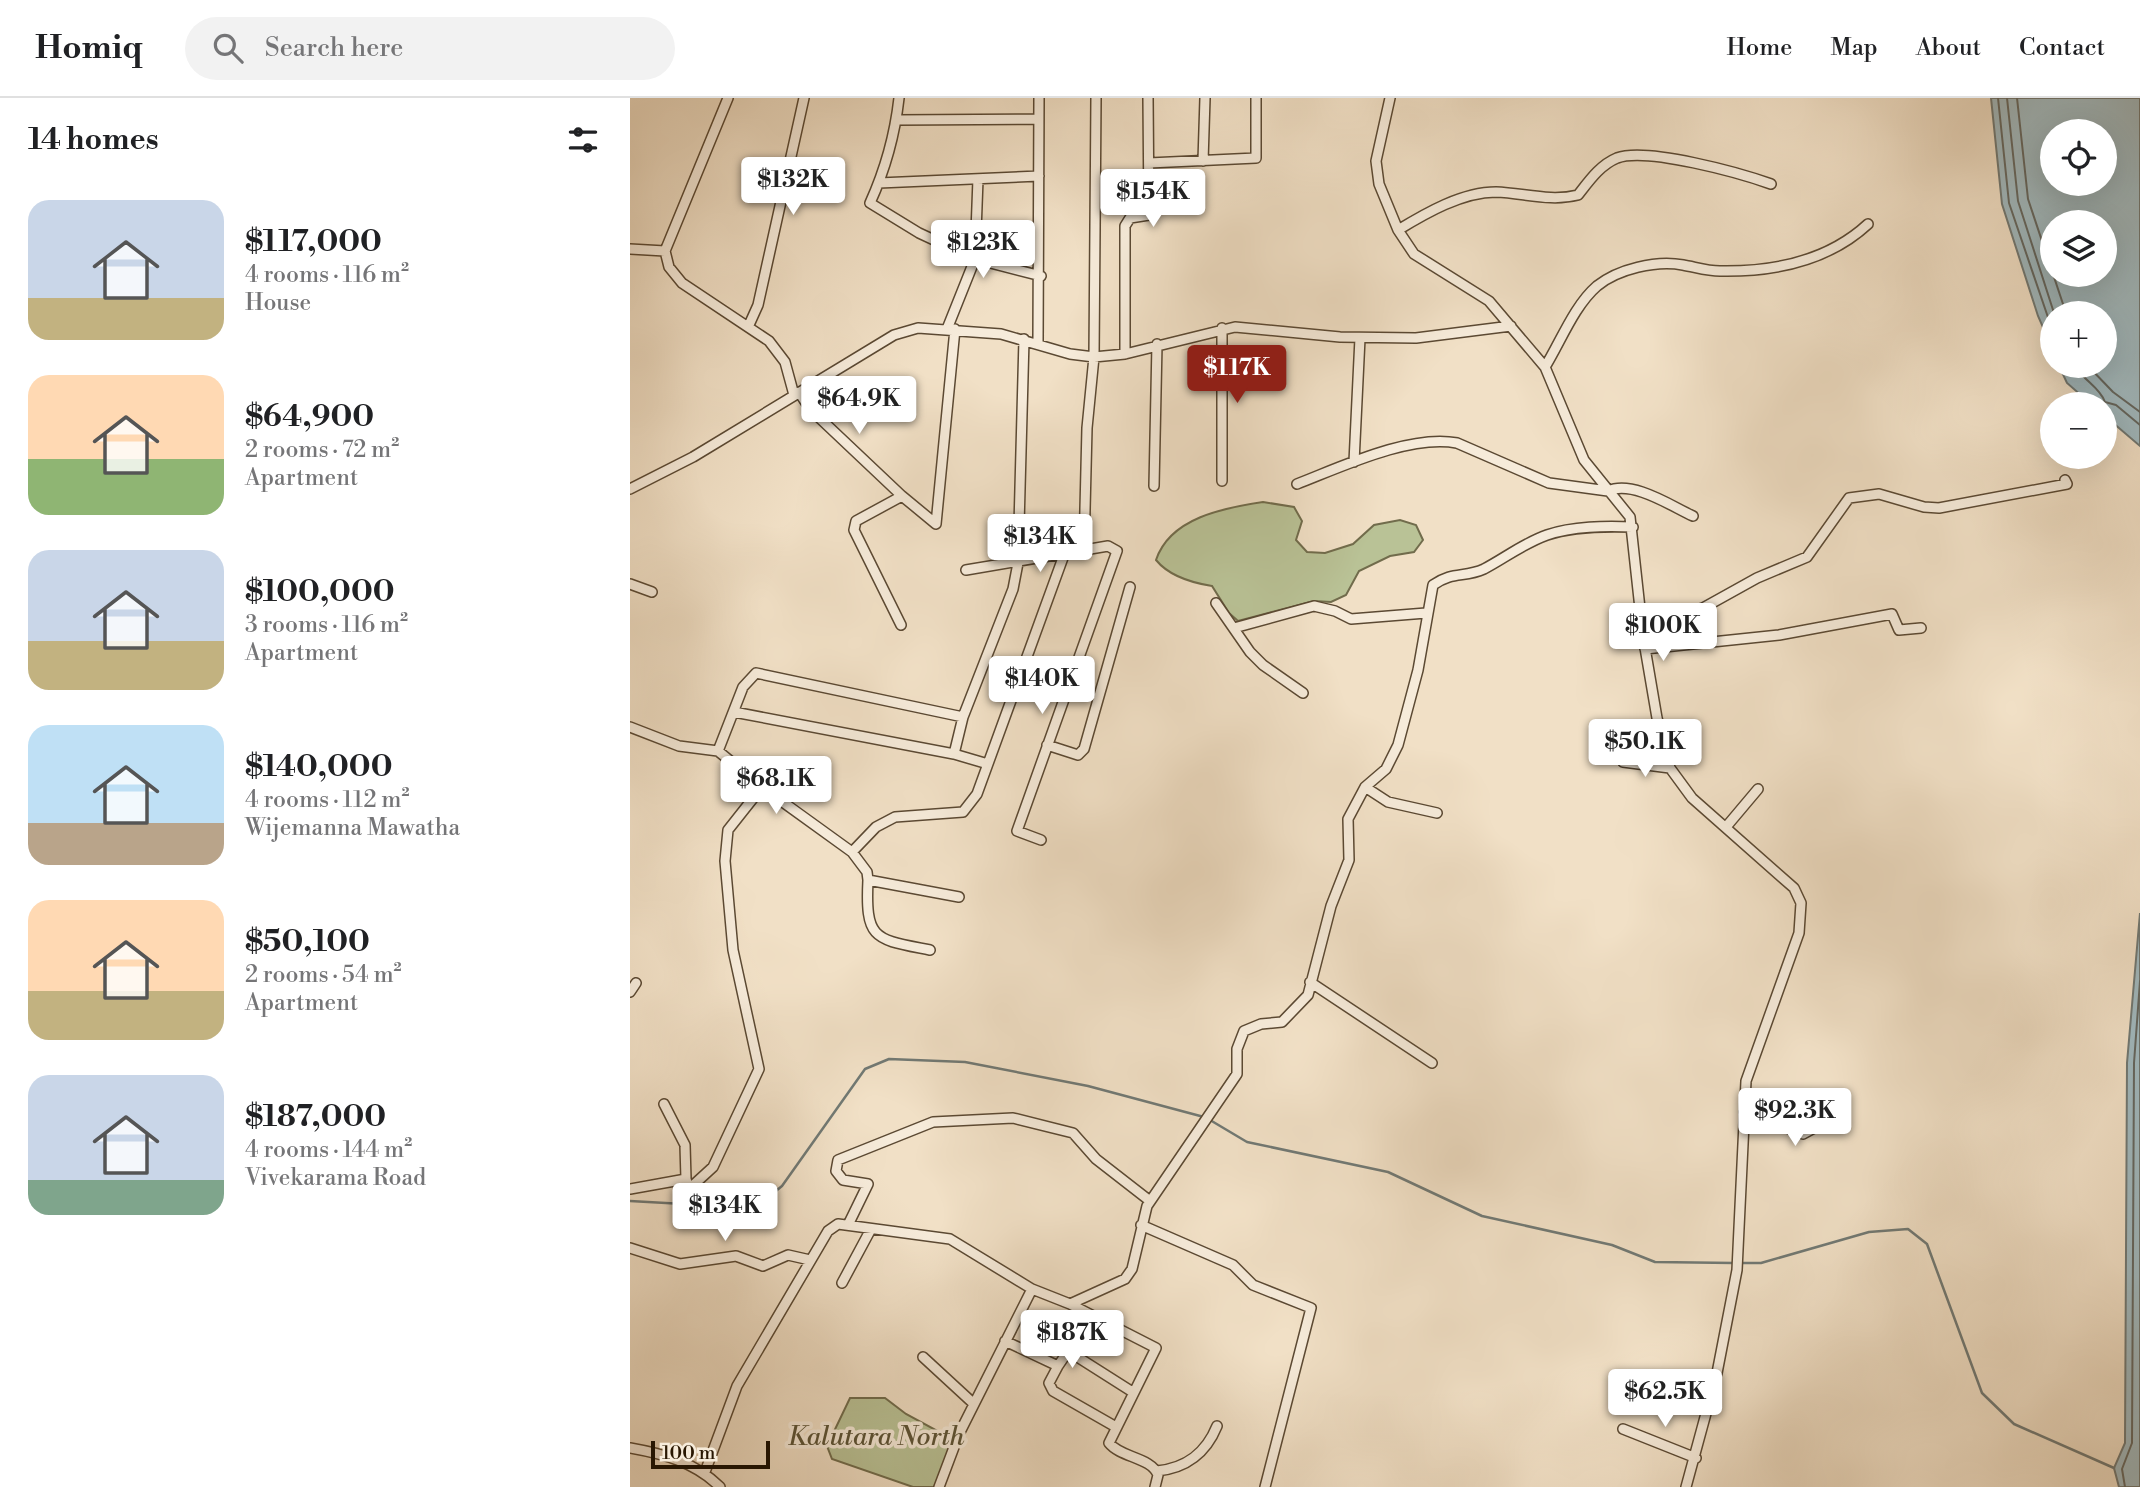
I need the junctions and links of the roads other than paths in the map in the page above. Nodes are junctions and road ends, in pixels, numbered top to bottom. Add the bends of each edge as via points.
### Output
1 (728, 98) edge
2 (804, 98) edge
3 (899, 98) edge
4 (1039, 98) edge
5 (1096, 98) edge
6 (1148, 98) edge
7 (1205, 98) edge
8 (1256, 98) edge
9 (1390, 98) edge
10 (1039, 119) junction
11 (897, 120) junction
12 (1203, 161) junction
13 (1149, 163) junction
14 (1040, 176) junction
15 (978, 179) junction
16 (879, 183) junction
17 (1771, 184) dead end
18 (1868, 223) dead end
19 (1398, 230) junction
20 (630, 249) edge
21 (665, 251) junction
22 (975, 259) junction
23 (1041, 276) junction
24 (749, 325) junction
25 (1511, 326) junction
26 (1222, 328) junction
27 (951, 329) junction
28 (1360, 338) junction
29 (1024, 340) junction
30 (1038, 344) junction
31 (1157, 344) junction
32 (1125, 354) junction
33 (1094, 357) junction
34 (1545, 367) junction
35 (796, 393) junction
36 (1354, 462) junction
37 (2065, 480) dead end
38 (1222, 481) dead end
39 (1297, 484) dead end
40 (1154, 486) dead end
41 (630, 489) edge
42 (1608, 491) junction
43 (902, 496) junction
44 (1693, 516) dead end
45 (1633, 527) junction
46 (1084, 550) junction
47 (1063, 555) junction
48 (1018, 563) junction
49 (967, 570) dead end
50 (630, 584) edge
51 (1130, 587) dead end
52 (652, 592) dead end
53 (1216, 603) dead end
54 (1426, 613) junction
55 (901, 625) dead end
56 (1234, 628) junction
57 (1921, 628) dead end
58 (1645, 644) junction
59 (1303, 693) dead end
60 (734, 712) junction
61 (963, 717) junction
62 (630, 727) edge
63 (1047, 745) junction
64 (718, 751) junction
65 (954, 754) junction
66 (1623, 762) dead end
67 (988, 764) junction
68 (1670, 768) junction
69 (762, 787) junction
70 (1365, 787) junction
71 (1758, 789) dead end
72 (1437, 813) dead end
73 (1726, 827) junction
74 (1041, 841) dead end
75 (852, 852) junction
76 (868, 880) junction
77 (959, 897) dead end
78 (930, 950) dead end
79 (636, 982) dead end
80 (1310, 982) junction
81 (630, 992) edge
82 (1432, 1063) dead end
83 (664, 1104) dead end
84 (1829, 1108) dead end
85 (1744, 1112) junction
86 (686, 1179) junction
87 (630, 1189) edge
88 (1150, 1201) junction
89 (1141, 1225) junction
90 (848, 1226) junction
91 (871, 1229) junction
92 (632, 1249) edge
93 (630, 1260) edge
94 (810, 1260) junction
95 (842, 1283) dead end
96 (1032, 1289) junction
97 (1070, 1304) junction
98 (1092, 1316) junction
99 (1005, 1341) junction
100 (1068, 1351) junction
101 (923, 1357) dead end
102 (1058, 1366) junction
103 (1132, 1391) junction
104 (974, 1404) junction
105 (1217, 1426) dead end
106 (1116, 1427) junction
107 (1623, 1429) dead end
108 (630, 1448) edge
109 (1696, 1458) junction
110 (1157, 1471) junction
111 (705, 1472) junction
112 (720, 1487) edge
113 (939, 1487) edge
114 (1155, 1487) edge
115 (1265, 1487) edge
116 (1686, 1487) edge

1 - 21 street
2 - 24 street via 758,305
3 - 11 street
4 - 10 street
5 - 33 street
6 - 13 street
7 - 12 street
8 - 12 street via 1256,158
9 - 19 street via 1376,161 1379,184
10 - 11 street
10 - 14 street
11 - 16 street
12 - 13 street
13 - 32 street via 1149,215 1130,218 1125,226
14 - 15 street
14 - 23 street
15 - 16 street
15 - 22 street
16 - 22 street via 870,202 919,233
17 - 19 street via 1698,164 1619,158 1603,167 1578,195 1548,199 1476,194
18 - 34 street via 1828,253 1764,268 1719,272 1660,264 1624,269 1582,302
19 - 25 street via 1414,254 1489,302
20 - 21 street
21 - 24 street via 669,267 682,283
22 - 23 street
22 - 27 street
23 - 30 street
24 - 35 street via 785,362
25 - 28 street via 1416,338
25 - 34 street
26 - 28 street
26 - 31 street
26 - 38 street
27 - 29 street
27 - 35 street via 918,328 894,335
27 - 43 street via 936,524
28 - 36 street
29 - 30 street
29 - 48 street
30 - 33 street
31 - 32 street
31 - 40 street
32 - 33 street
33 - 46 street
34 - 42 street via 1584,460
35 - 41 street via 693,457
35 - 43 street
36 - 39 street
36 - 42 street via 1443,440 1549,483
37 - 58 street via 2067,484 1940,508 1879,494 1849,498 1807,557 1703,608 1660,621
42 - 44 street via 1630,489
42 - 45 street
43 - 55 street via 856,522 854,530
45 - 54 street via 1602,526 1548,535 1484,569 1447,575 1433,585
45 - 58 street
46 - 47 street
46 - 63 street via 1108,546 1117,551
47 - 48 street
47 - 67 street
48 - 49 street
48 - 61 street via 1013,589
50 - 52 street
51 - 63 street via 1084,749 1079,755
53 - 56 street
54 - 56 street via 1351,619 1314,606
54 - 70 street via 1418,670 1398,745 1386,769
56 - 59 street via 1263,665
57 - 58 street via 1899,630 1892,614 1779,635
58 - 68 street
60 - 61 street via 743,687 756,673
60 - 64 street
60 - 65 street
61 - 65 street
62 - 64 street via 679,746
63 - 74 street via 1017,831
64 - 69 street
65 - 67 street
66 - 68 street
67 - 75 street via 977,794 963,812 895,817 876,827
68 - 73 street via 1692,798
69 - 75 street
69 - 86 street via 728,830 725,861 733,950 759,1069 713,1167 689,1189
70 - 72 street via 1388,802
70 - 80 street via 1348,820 1349,860
71 - 73 street
73 - 85 street via 1794,888 1802,915 1746,1081
75 - 76 street
76 - 77 street
76 - 78 street via 867,912 874,932 883,941
79 - 81 street
80 - 82 street
80 - 88 street via 1308,995 1282,1021 1244,1031 1237,1049 1237,1074
83 - 86 street via 685,1145
84 - 85 street via 1816,1127 1802,1134
85 - 109 street via 1737,1269
86 - 87 street
88 - 89 street
88 - 90 street via 1096,1159 1073,1133 1013,1118 955,1119 933,1122 838,1160 836,1171 843,1180 868,1184
89 - 97 street via 1132,1269 1125,1279
89 - 115 street via 1233,1265 1253,1285 1311,1308
90 - 91 street
90 - 94 street via 838,1224 828,1231
91 - 95 street
91 - 96 street via 950,1238
92 - 93 street
92 - 94 street via 680,1264 736,1256 763,1266 788,1255
94 - 111 street via 737,1386
96 - 97 street
96 - 99 street
97 - 98 street
98 - 100 street
98 - 103 street via 1156,1348
99 - 102 street
99 - 104 street
100 - 102 street
100 - 103 street
101 - 104 street
102 - 106 street via 1049,1383 1053,1391
103 - 106 street
104 - 113 street
105 - 110 street via 1209,1445 1192,1460
106 - 110 street via 1109,1443 1116,1451
107 - 109 street
108 - 111 street
109 - 116 street
110 - 114 street
111 - 112 street

